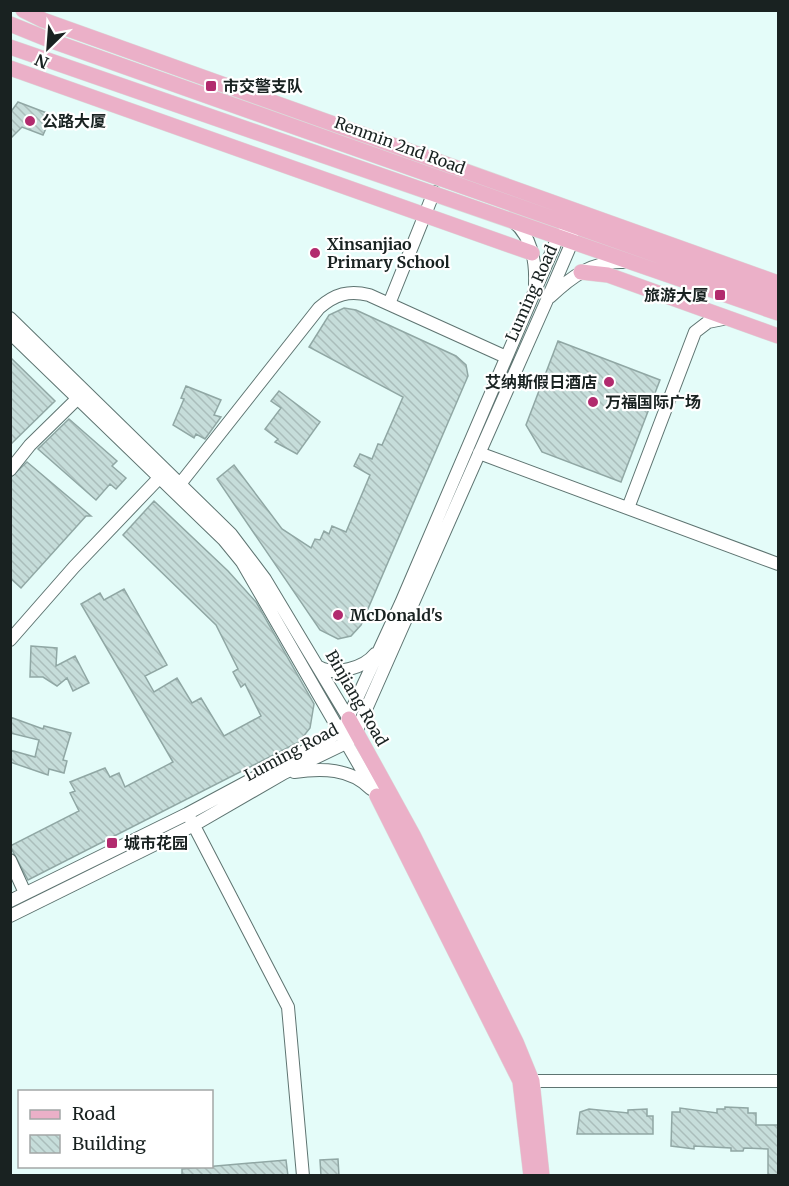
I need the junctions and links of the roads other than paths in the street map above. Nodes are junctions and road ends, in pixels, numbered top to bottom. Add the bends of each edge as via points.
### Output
1 (18, 10) edge
2 (23, 10) edge
3 (10, 24) edge
4 (52, 41) junction
5 (10, 46) edge
6 (43, 59) junction
7 (10, 60) edge
8 (10, 68) edge
9 (434, 192) junction
10 (425, 216) junction
11 (510, 218) junction
12 (572, 225) junction
13 (565, 239) junction
14 (532, 253) junction
15 (631, 262) junction
16 (581, 272) junction
17 (778, 283) edge
18 (534, 294) junction
19 (778, 298) edge
20 (547, 300) junction
21 (749, 303) junction
22 (389, 304) junction
23 (778, 313) edge
24 (10, 318) edge
25 (728, 318) junction
26 (10, 333) edge
27 (778, 336) edge
28 (506, 357) junction
29 (78, 398) junction
30 (479, 453) junction
31 (10, 470) edge
32 (160, 477) junction
33 (180, 484) junction
34 (628, 508) junction
35 (778, 564) edge
36 (10, 640) edge
37 (382, 643) junction
38 (319, 667) junction
39 (349, 731) junction
40 (284, 773) junction
41 (377, 795) junction
42 (191, 820) junction
43 (10, 860) edge
44 (25, 893) junction
45 (10, 901) edge
46 (10, 916) edge
47 (532, 1081) junction
48 (778, 1081) edge
49 (303, 1176) edge
50 (531, 1176) edge
51 (542, 1176) edge

1 - 4 main road
2 - 17 main road, Renmin 2nd Road via 43,21
3 - 4 main road, Renmin 2nd Road
4 - 12 main road, Renmin 2nd Road
5 - 6 main road, Renmin 2nd Road
6 - 7 main road
6 - 9 main road, Renmin 2nd Road
8 - 10 main road
9 - 10 street
9 - 11 main road, Renmin 2nd Road
10 - 14 main road
10 - 22 street
11 - 13 main road, Renmin 2nd Road
11 - 14 street via 521,229
12 - 13 street, Luming Road
12 - 19 main road, Renmin 2nd Road
13 - 15 main road, Renmin 2nd Road
13 - 18 street, Luming Road
13 - 20 street, Luming Road
14 - 18 street via 536,270
15 - 16 street via 608,263
15 - 21 main road, Renmin 2nd Road
16 - 20 street
16 - 25 main road via 608,275
18 - 28 street, Luming Road
20 - 30 street, Luming Road
21 - 23 main road, Renmin 2nd Road
21 - 27 main road
22 - 28 street
22 - 33 street via 358,292 347,292 327,301
24 - 33 street, Binjiang Road
25 - 27 main road
25 - 34 street via 708,322 694,332
26 - 29 street, Binjiang Road
28 - 37 street, Luming Road
29 - 31 street
29 - 32 street, Binjiang Road
30 - 34 street
30 - 39 street, Luming Road
32 - 36 street
32 - 39 street, Binjiang Road via 242,562
33 - 38 street, Binjiang Road via 247,554
34 - 35 street
37 - 38 street via 362,666 328,670
37 - 39 street, Luming Road
38 - 39 street, Binjiang Road
39 - 40 street, Luming Road
39 - 41 street, Binjiang Road
39 - 42 street, Luming Road
39 - 47 main road, Binjiang Road via 418,845
40 - 41 street via 338,771 359,780
40 - 42 street, Luming Road
41 - 50 main road, Binjiang Road via 520,1081
42 - 44 street, Luming Road
42 - 46 street, Luming Road
42 - 49 street via 288,1007
43 - 44 street
44 - 45 street, Luming Road
47 - 48 street
47 - 51 main road, Binjiang Road

